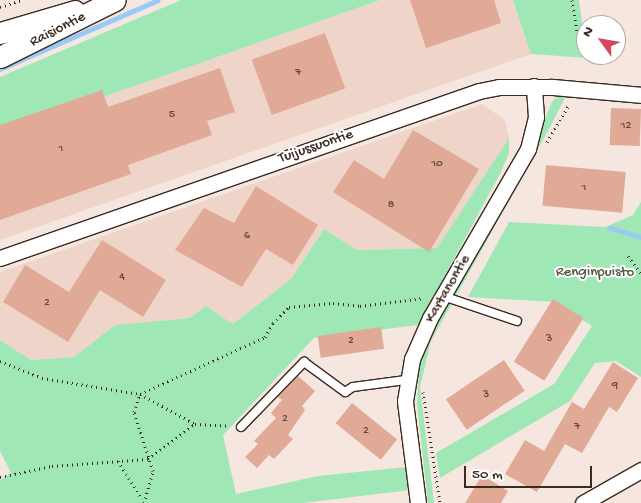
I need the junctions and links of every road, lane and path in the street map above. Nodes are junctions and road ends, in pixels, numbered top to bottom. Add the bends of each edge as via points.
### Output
1 (21, 0) edge
2 (114, 0) edge
3 (572, 0) edge
4 (0, 7) edge
5 (576, 26) edge
6 (0, 34) edge
7 (0, 57) edge
8 (534, 86) junction
9 (574, 90) junction
10 (641, 95) edge
11 (545, 146) dead end
12 (628, 256) dead end
13 (0, 258) edge
14 (641, 274) edge
15 (443, 296) junction
16 (517, 321) dead end
17 (0, 361) edge
18 (406, 380) junction
19 (423, 388) dead end
20 (140, 394) junction
21 (195, 424) junction
22 (241, 427) joint
23 (148, 459) junction
24 (118, 460) junction
25 (641, 470) edge
26 (0, 477) edge
27 (143, 501) edge
28 (418, 503) edge
29 (440, 503) edge
30 (583, 503) edge

1 - 4 path
2 - 6 main road, Raisiontie
2 - 7 main road, Raisiontie
3 - 5 path
8 - 9 street, Tuijussuontie
8 - 13 street, Tuijussuontie via 479,91
8 - 15 street, Kartanontie via 536,117 528,148
9 - 10 street, Tuijussuontie
9 - 11 path via 570,104
12 - 14 path
15 - 16 lane
15 - 18 street, Kartanontie via 419,339
15 - 20 path via 360,306 332,302 290,307 273,323 265,337
17 - 20 path via 42,378
18 - 22 lane via 353,387 344,392 304,362
18 - 28 street, Kartanontie via 407,420
19 - 29 path
20 - 21 path
20 - 23 path via 134,412
21 - 22 path
21 - 23 path
23 - 24 path
23 - 27 path via 152,470
24 - 26 path via 52,466
24 - 27 path
25 - 30 street

